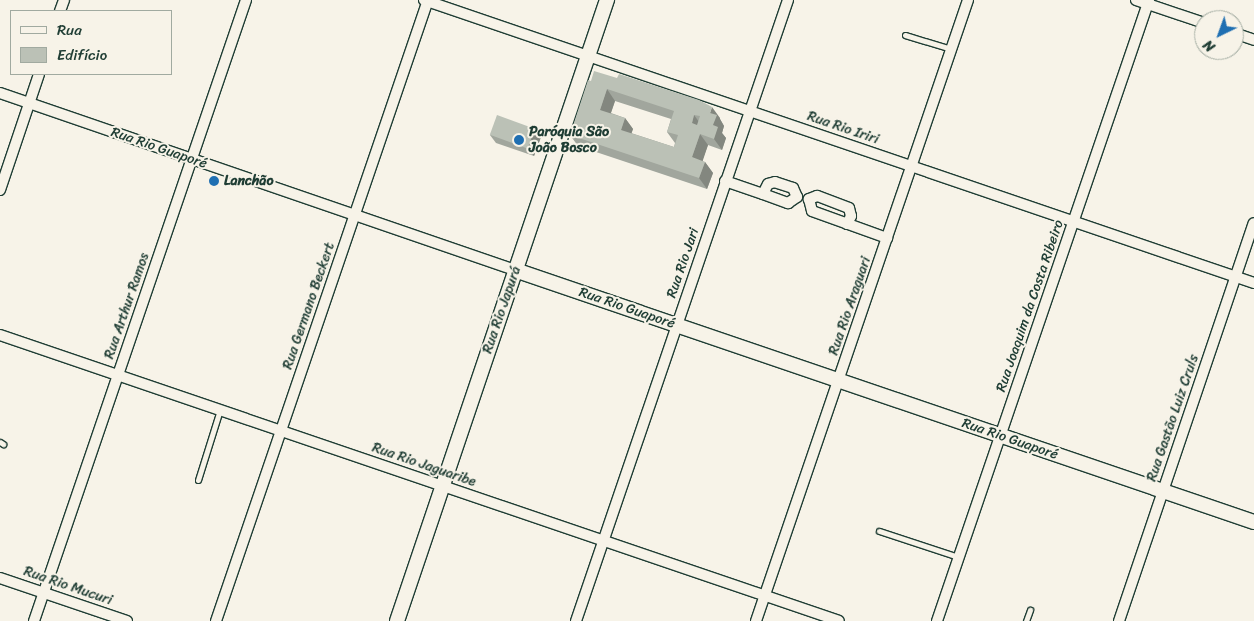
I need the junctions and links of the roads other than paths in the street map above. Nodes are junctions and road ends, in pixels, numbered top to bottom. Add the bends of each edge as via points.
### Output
1 (246, 0) edge
2 (427, 0) edge
3 (607, 0) edge
4 (788, 0) edge
5 (968, 0) edge
6 (1136, 0) edge
7 (1148, 2) edge
8 (1194, 19) edge
9 (905, 35) dead end
10 (952, 50) junction
11 (588, 56) junction
12 (39, 75) edge
13 (0, 93) edge
14 (29, 103) junction
15 (750, 111) junction
16 (192, 159) junction
17 (912, 166) junction
18 (725, 181) junction
19 (0, 190) edge
20 (763, 194) dead end
21 (355, 215) junction
22 (1074, 221) junction
23 (1254, 223) edge
24 (848, 224) dead end
25 (887, 238) junction
26 (515, 270) junction
27 (1236, 276) junction
28 (1254, 283) edge
29 (677, 325) junction
30 (0, 334) edge
31 (118, 375) junction
32 (839, 380) junction
33 (220, 410) junction
34 (281, 430) junction
35 (1000, 435) junction
36 (198, 480) dead end
37 (442, 486) junction
38 (1163, 491) junction
39 (1254, 522) edge
40 (879, 531) dead end
41 (603, 540) junction
42 (958, 557) junction
43 (0, 578) edge
44 (44, 593) junction
45 (765, 596) junction
46 (1030, 610) dead end
47 (34, 621) edge
48 (127, 621) edge
49 (216, 621) edge
50 (396, 621) edge
51 (576, 621) edge
52 (756, 621) edge
53 (840, 621) edge
54 (937, 621) edge
55 (1026, 621) edge
56 (1119, 621) edge

1 - 16 street, Rua Arthur Ramos
2 - 11 street, Rua Rio Iriri
2 - 21 street, Rua Germano Beckert
3 - 11 street, Rua Rio Japurá
4 - 15 street, Rua Rio Jari
5 - 10 street, Rua Rio Araguari
6 - 7 street
7 - 8 street
7 - 22 street, Rua Joaquim da Costa Ribeiro
9 - 10 lane
10 - 17 street, Rua Rio Araguari
11 - 15 street, Rua Rio Iriri
11 - 26 street, Rua Rio Japurá
12 - 14 street
13 - 14 street, Rua Rio Guaporé
14 - 16 street, Rua Rio Guaporé
14 - 19 street
15 - 17 street, Rua Rio Iriri
15 - 18 street, Rua Rio Jari
16 - 21 street, Rua Rio Guaporé
16 - 31 street, Rua Arthur Ramos
17 - 22 street, Rua Rio Iriri
17 - 25 street, Rua Rio Araguari
18 - 20 street
18 - 29 street, Rua Rio Jari
21 - 26 street, Rua Rio Guaporé
21 - 34 street, Rua Germano Beckert
22 - 27 street, Rua Rio Iriri
22 - 35 street, Rua Joaquim da Costa Ribeiro
23 - 27 street, Rua Gastão Luiz Cruls
24 - 25 street
25 - 32 street, Rua Rio Araguari
26 - 29 street, Rua Rio Guaporé
26 - 37 street, Rua Rio Japurá
27 - 28 street, Rua Rio Iriri
27 - 38 street, Rua Gastão Luiz Cruls
29 - 32 street, Rua Rio Guaporé
29 - 41 street, Rua Rio Jari
30 - 31 street, Rua Rio Jaguaribe
31 - 33 street, Rua Rio Jaguaribe
31 - 44 street, Rua Arthur Ramos
32 - 35 street, Rua Rio Guaporé
32 - 45 street, Rua Rio Araguari
33 - 34 street, Rua Rio Jaguaribe
33 - 36 lane
34 - 37 street, Rua Rio Jaguaribe
34 - 49 street, Rua Germano Beckert
35 - 38 street, Rua Rio Guaporé
35 - 42 street, Rua Joaquim da Costa Ribeiro
37 - 41 street, Rua Rio Jaguaribe
37 - 50 street, Rua Rio Japurá
38 - 39 street, Rua Rio Guaporé
38 - 56 street, Rua Gastão Luiz Cruls
40 - 42 lane
41 - 45 street, Rua Rio Jaguaribe
41 - 51 street, Rua Rio Jari
42 - 54 street, Rua Joaquim da Costa Ribeiro
43 - 44 street, Rua Rio Mucuri
44 - 47 street, Rua Arthur Ramos
44 - 48 street, Rua Rio Mucuri
45 - 52 street, Rua Rio Araguari
45 - 53 street, Rua Rio Jaguaribe
46 - 55 lane

